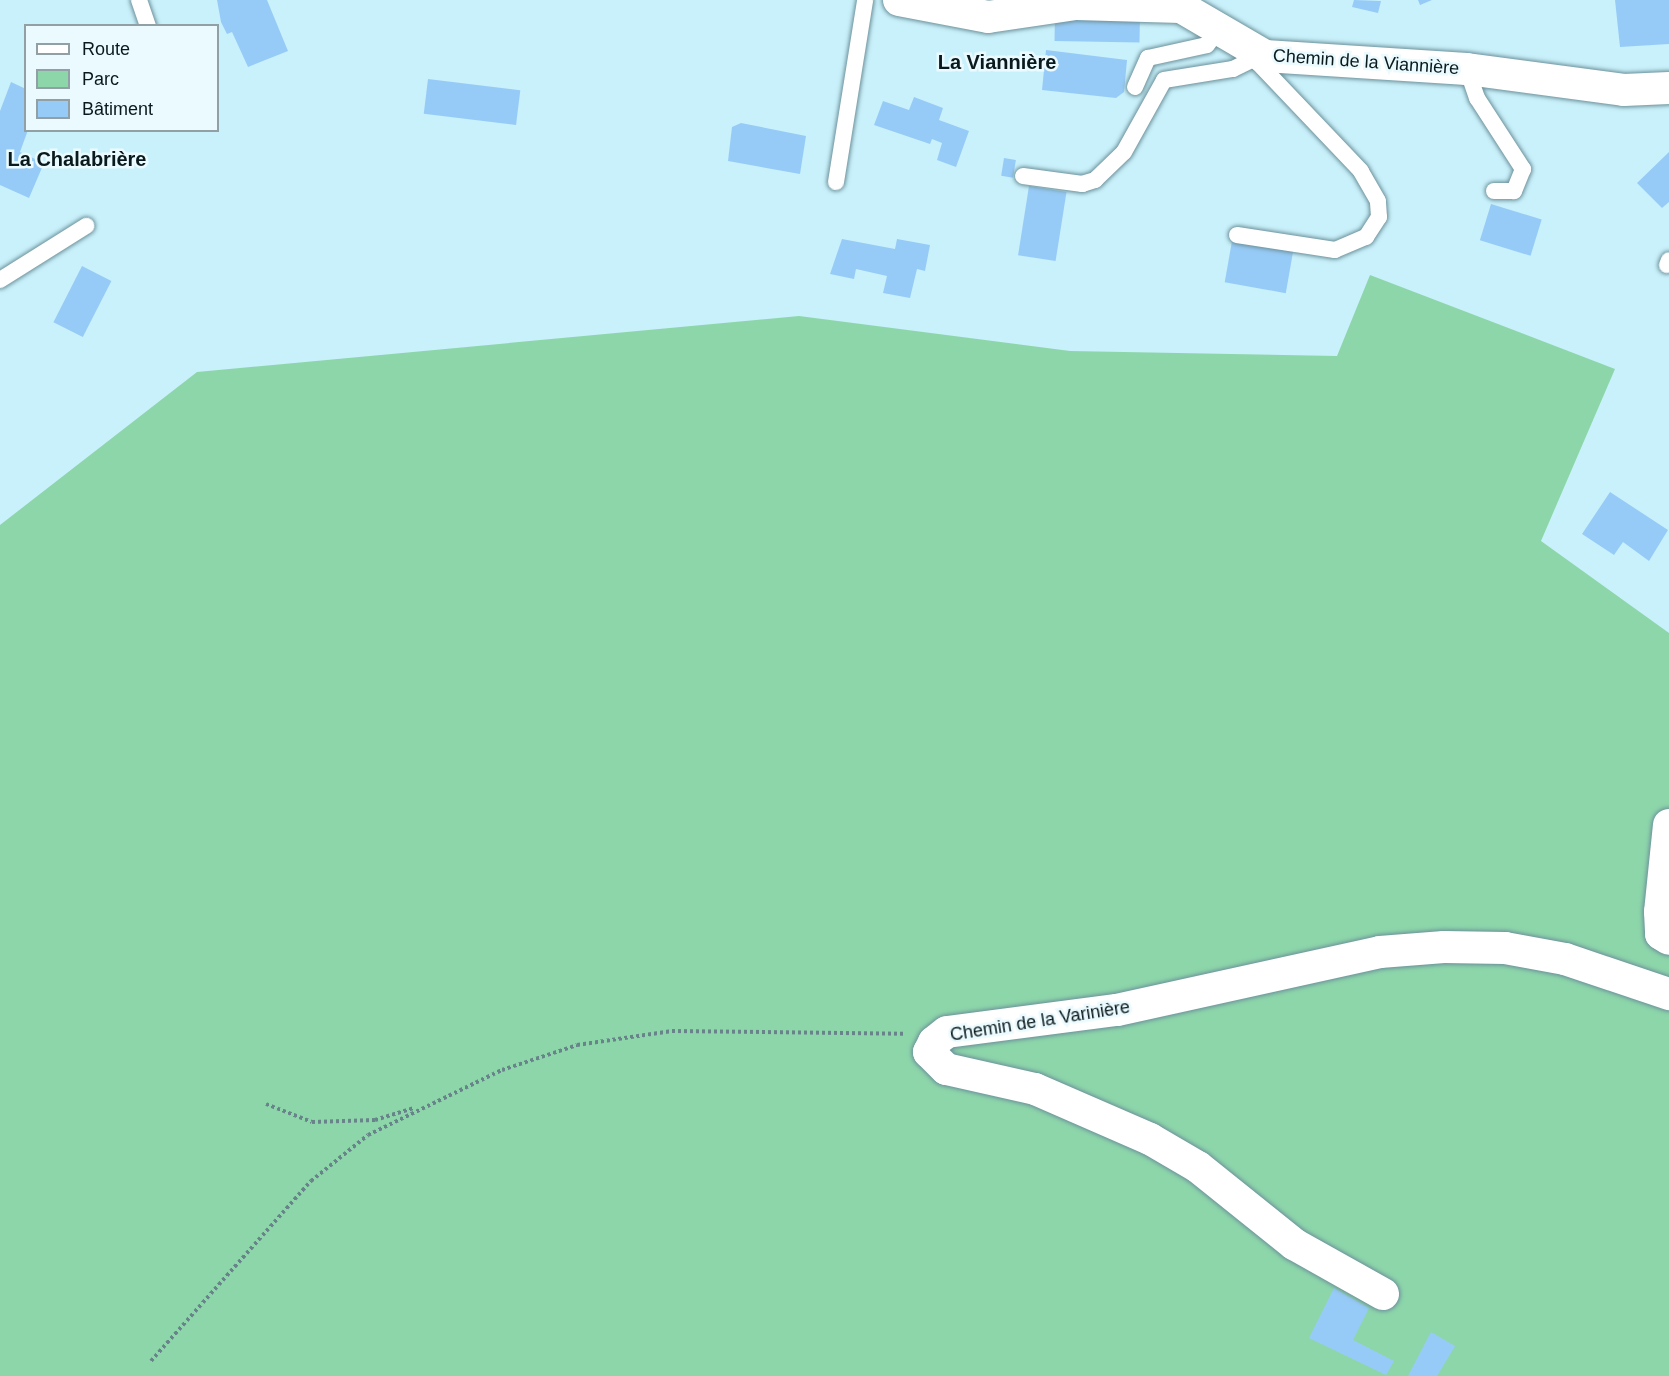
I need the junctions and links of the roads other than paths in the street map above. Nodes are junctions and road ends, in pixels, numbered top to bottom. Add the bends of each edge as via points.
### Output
1 (139, 0) edge
2 (865, 0) edge
3 (899, 0) edge
4 (1182, 3) edge
5 (147, 24) edge
6 (1220, 28) junction
7 (1257, 55) junction
8 (1467, 69) junction
9 (1135, 87) dead end
10 (1669, 88) edge
11 (1023, 176) dead end
12 (836, 182) dead end
13 (1494, 191) dead end
14 (86, 226) dead end
15 (1237, 235) dead end
16 (0, 280) edge
17 (1669, 825) edge
18 (1669, 939) edge
19 (1669, 994) edge
20 (1383, 1294) dead end

1 - 5 lane
2 - 12 lane
3 - 4 street, Chemin de la Viannière via 988,17 1076,4
4 - 6 street, Chemin de la Viannière
6 - 7 street, Chemin de la Viannière
6 - 9 lane via 1207,45 1148,58
7 - 8 street, Chemin de la Viannière
7 - 11 lane via 1233,69 1164,80 1124,152 1095,180 1082,184
7 - 15 lane via 1361,171 1378,201 1379,217 1366,237 1335,250
8 - 10 street, Chemin de la Viannière via 1624,90
8 - 13 lane via 1477,98 1523,169 1514,191
14 - 16 lane
17 - 18 street via 1660,912 1661,934
19 - 20 street, Chemin de la Varinière via 1565,959 1505,948 1380,952 1117,1010 947,1032 929,1052 934,1062 1044,1092 1150,1139 1198,1167 1294,1244

